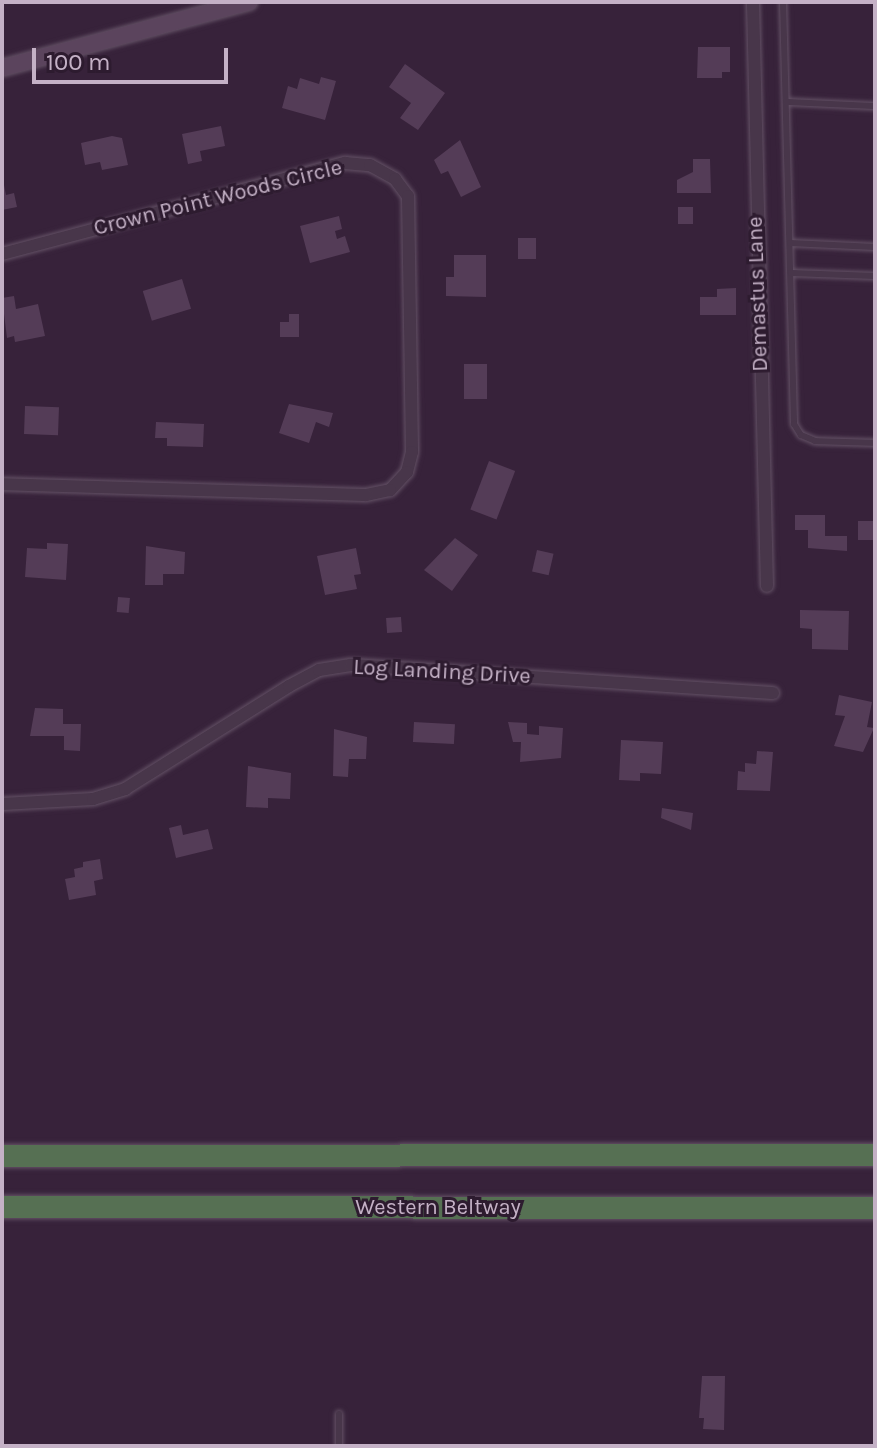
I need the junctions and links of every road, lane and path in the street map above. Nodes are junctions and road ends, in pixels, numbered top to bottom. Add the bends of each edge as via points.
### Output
1 (249, 2) edge
2 (753, 2) edge
3 (783, 2) edge
4 (2, 68) edge
5 (786, 102) junction
6 (875, 106) edge
7 (790, 243) junction
8 (875, 247) edge
9 (2, 254) edge
10 (791, 273) junction
11 (875, 276) edge
12 (875, 443) edge
13 (2, 484) edge
14 (767, 586) dead end
15 (773, 693) dead end
16 (2, 804) edge
17 (875, 1155) edge
18 (2, 1156) edge
19 (2, 1207) edge
20 (875, 1208) edge
21 (339, 1414) dead end
22 (339, 1446) edge

1 - 4 main road
2 - 14 street, Demastus Lane
3 - 5 lane
5 - 6 lane
5 - 7 lane
7 - 8 lane
7 - 10 lane
9 - 13 street, Crown Point Woods Circle via 345,163 370,165 395,179 408,196 412,452 407,472 390,490 366,495
10 - 11 lane
10 - 12 lane via 794,424 801,435 815,441
15 - 16 street, Log Landing Drive via 351,665 319,670 289,686 125,789 93,799
17 - 18 highway
19 - 20 highway, Western Beltway
21 - 22 lane

